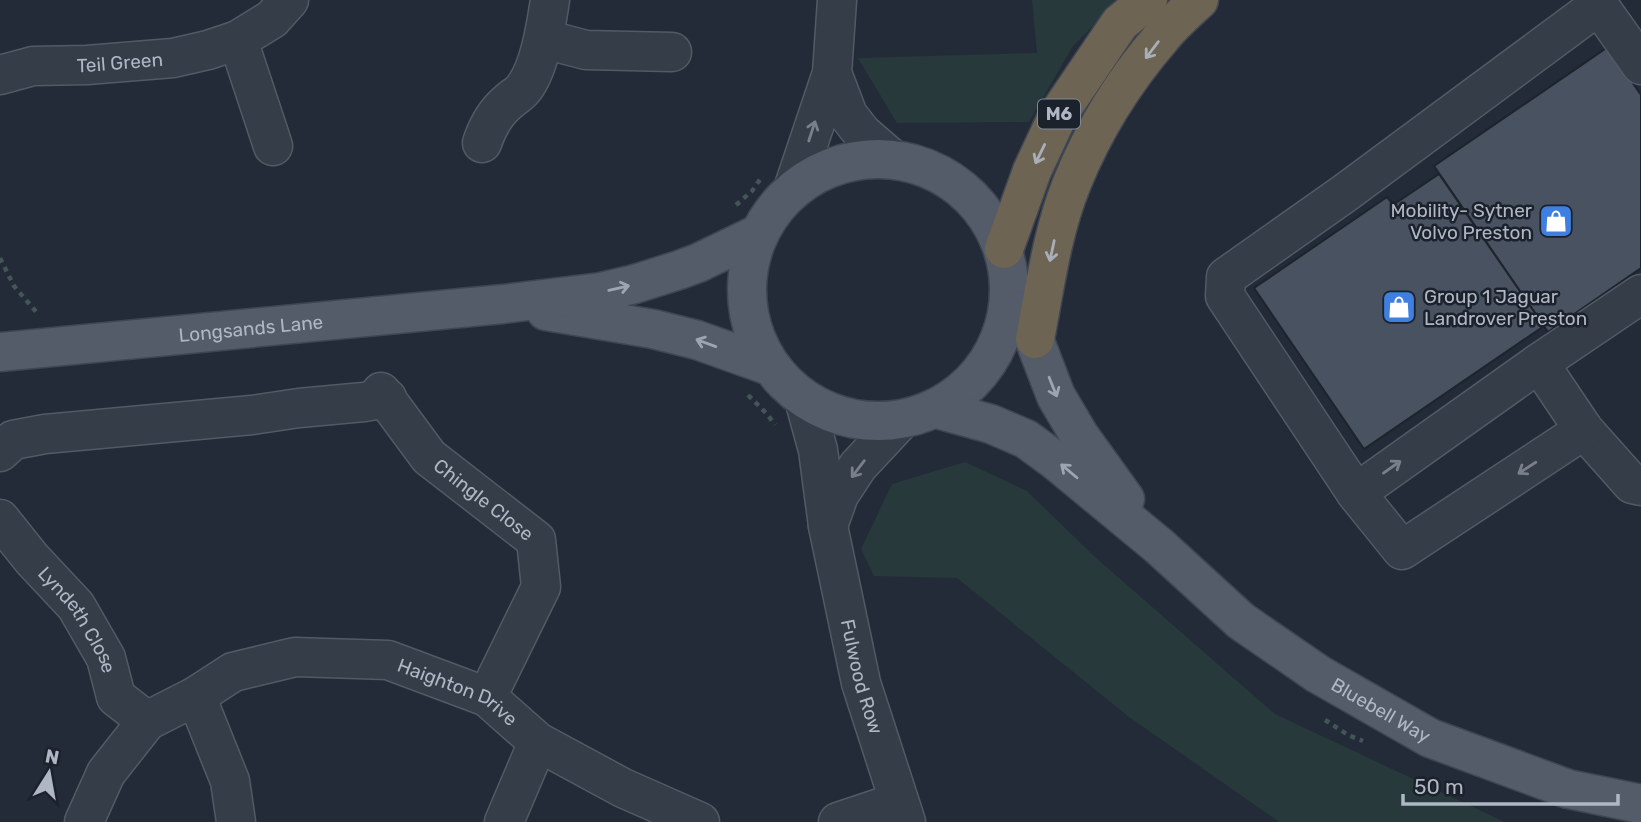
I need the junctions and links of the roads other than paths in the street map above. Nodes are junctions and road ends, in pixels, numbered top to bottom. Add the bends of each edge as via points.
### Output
1 (289, 0) edge
2 (551, 0) edge
3 (837, 0) edge
4 (1148, 0) edge
5 (1199, 0) edge
6 (1597, 3) edge
7 (544, 38) junction
8 (238, 40) junction
9 (672, 52) dead end
10 (1641, 65) edge
11 (832, 74) junction
12 (0, 75) edge
13 (482, 143) dead end
14 (273, 146) dead end
15 (892, 159) junction
16 (793, 189) junction
17 (758, 234) junction
18 (1007, 263) junction
19 (1641, 294) edge
20 (503, 304) junction
21 (1034, 339) junction
22 (17, 351) edge
23 (1539, 363) junction
24 (757, 379) junction
25 (804, 399) junction
26 (919, 414) junction
27 (1584, 430) junction
28 (7, 446) edge
29 (1641, 486) edge
30 (1356, 493) junction
31 (0, 519) edge
32 (828, 526) junction
33 (1159, 546) junction
34 (196, 696) junction
35 (486, 697) junction
36 (147, 721) junction
37 (538, 742) junction
38 (1641, 804) edge
39 (902, 812) edge
40 (236, 820) edge
41 (85, 822) edge
42 (504, 822) edge
43 (700, 822) edge
44 (838, 822) edge

1 - 8 street, Teil Green via 272,19
2 - 7 street
3 - 11 street
4 -> 18 highway, M6 via 1120,23 1059,113 1031,171
5 -> 21 highway via 1161,37 1119,92 1092,139 1071,185 1054,242
6 - 10 street
6 - 30 street via 1226,277 1225,296
7 - 9 street via 586,50
7 - 13 street via 524,89 492,121
8 - 12 street, Teil Green via 173,58 33,66
8 - 14 street
11 - 15 street via 848,115
16 -> 11 street
15 - 16 main road via 857,160 823,170
15 - 18 main road via 929,168 961,187 987,215
16 - 17 main road via 773,209
20 -> 17 main road via 635,284 698,263
17 - 24 main road via 748,267 746,302
18 - 21 main road
18 - 26 main road via 1007,318 994,355 958,394
19 - 23 street
20 - 22 main road, Longsands Lane
24 -> 20 main road via 697,340
21 -> 33 main road via 1056,396 1079,435
23 - 27 street
30 -> 23 street
24 - 25 main road via 785,384
25 - 26 main road via 834,415 867,422
25 - 32 street, Fulwood Row via 818,450
26 -> 32 street via 858,466 839,495
33 -> 26 main road via 1026,439 991,424
27 - 29 street via 1632,484
27 -> 30 street via 1402,550
28 - 35 street, Chingle Close via 45,435 364,402 384,395 429,457 536,541 541,587
31 - 36 street, Lyndeth Close via 76,606 107,657 116,697
32 - 39 street, Fulwood Row via 861,682
33 - 38 main road, Bluebell Way via 1241,621 1318,674 1430,738 1568,789
34 - 35 street, Haighton Drive via 233,672 295,657 388,660
34 - 36 street, Haighton Drive
34 - 40 street via 230,781
35 - 37 street, Haighton Drive
36 - 41 street, Haighton Drive via 106,773
37 - 42 street
37 - 43 street, Haighton Drive via 623,788
39 - 44 street

